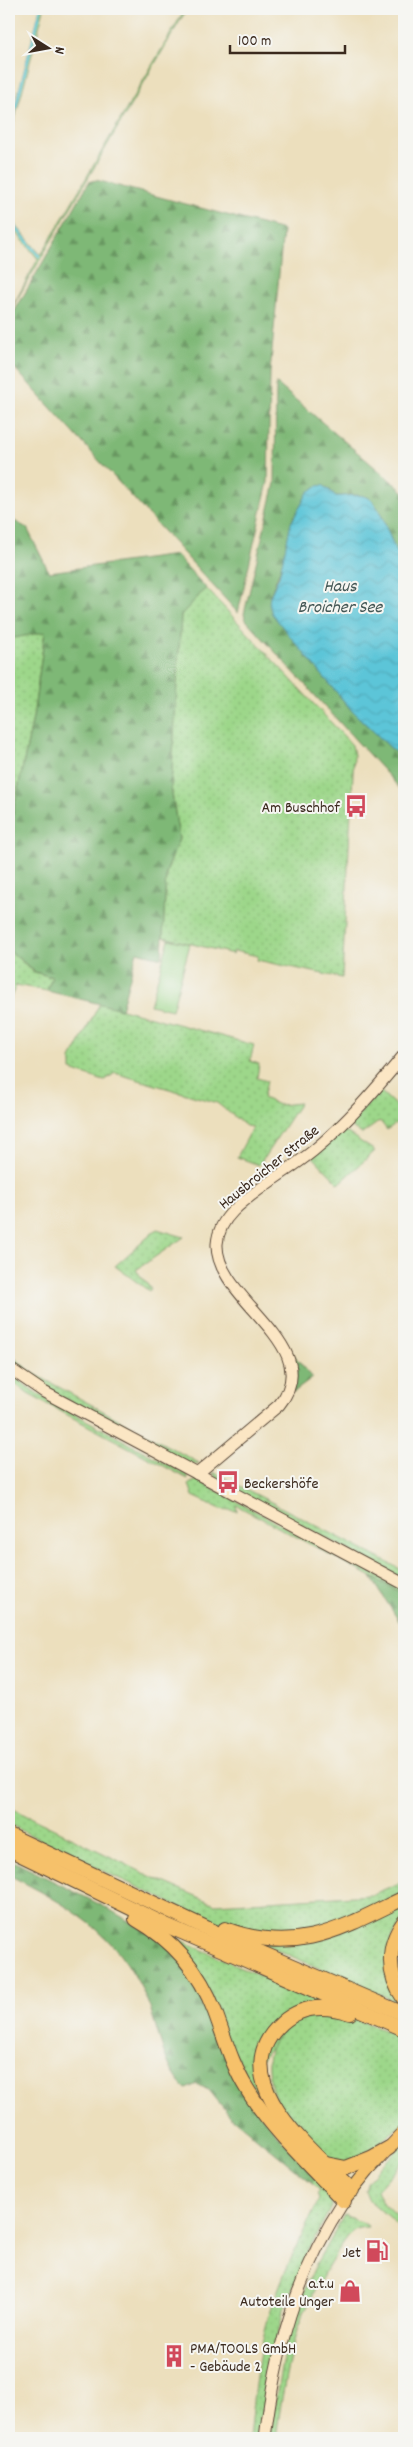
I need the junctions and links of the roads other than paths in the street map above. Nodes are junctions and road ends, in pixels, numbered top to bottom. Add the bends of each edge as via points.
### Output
1 (404, 1055) edge
2 (9, 1368) edge
3 (197, 1474) junction
4 (404, 1584) edge
5 (9, 1835) edge
6 (9, 1849) edge
7 (98, 1893) junction
8 (404, 1898) edge
9 (143, 1899) junction
10 (404, 1922) edge
11 (404, 1999) edge
12 (404, 2014) edge
13 (404, 2029) edge
14 (404, 2034) edge
15 (404, 2132) edge
16 (388, 2148) junction
17 (326, 2164) junction
18 (348, 2195) junction
19 (265, 2438) edge

1 - 3 street, Hausbroicher Straße via 339,1128 238,1207 222,1225 217,1244 221,1265 281,1344 291,1377 279,1405
2 - 3 street via 44,1392
3 - 4 street
5 - 9 highway
6 - 7 highway
7 - 13 highway
7 - 18 highway via 111,1905 159,1934 189,1964 210,2000 232,2060 252,2098 266,2116
8 - 9 highway via 334,1931 283,1939 232,1932 170,1905
9 - 12 highway
10 - 11 highway via 392,1944 390,1960 392,1975
14 - 17 highway via 348,2013 317,2007 292,2015 272,2034 261,2065 262,2080 269,2098 282,2117
15 - 16 main road
16 - 17 highway via 346,2168
16 - 18 main road
17 - 18 highway
18 - 19 street via 315,2250 292,2303 279,2353

